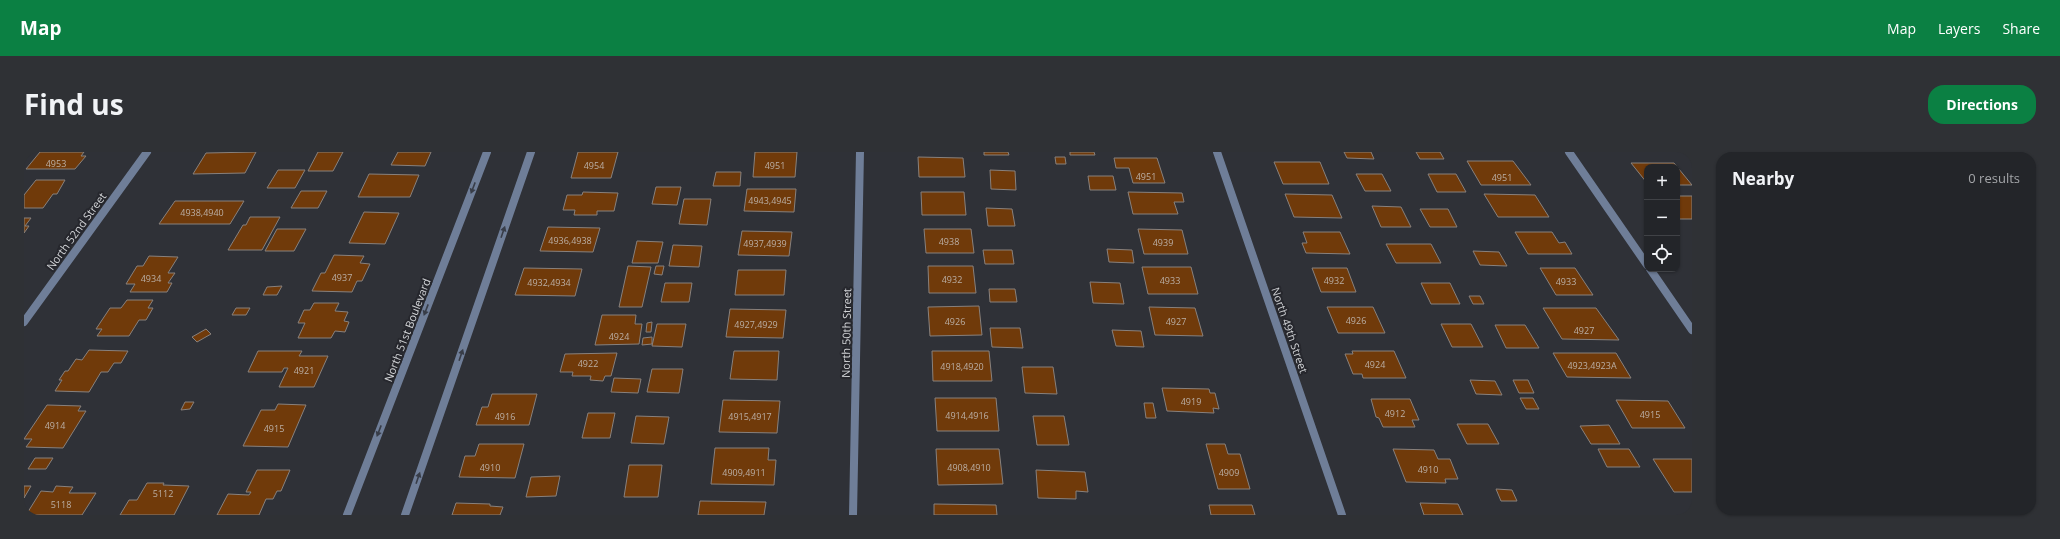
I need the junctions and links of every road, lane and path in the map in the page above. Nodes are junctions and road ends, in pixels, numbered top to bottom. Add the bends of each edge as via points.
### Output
1 (147, 152) edge
2 (487, 152) edge
3 (531, 152) edge
4 (860, 152) edge
5 (1217, 152) edge
6 (1569, 152) edge
7 (1644, 261) edge
8 (1652, 272) edge
9 (24, 322) edge
10 (1692, 330) edge
11 (347, 515) edge
12 (405, 515) edge
13 (853, 515) edge
14 (1342, 515) edge

1 - 9 street, North 52nd Street
2 -> 11 street, North 51st Boulevard
12 -> 3 street
4 - 13 street, North 50th Street
5 - 14 street, North 49th Street
6 - 7 street
8 - 10 street

